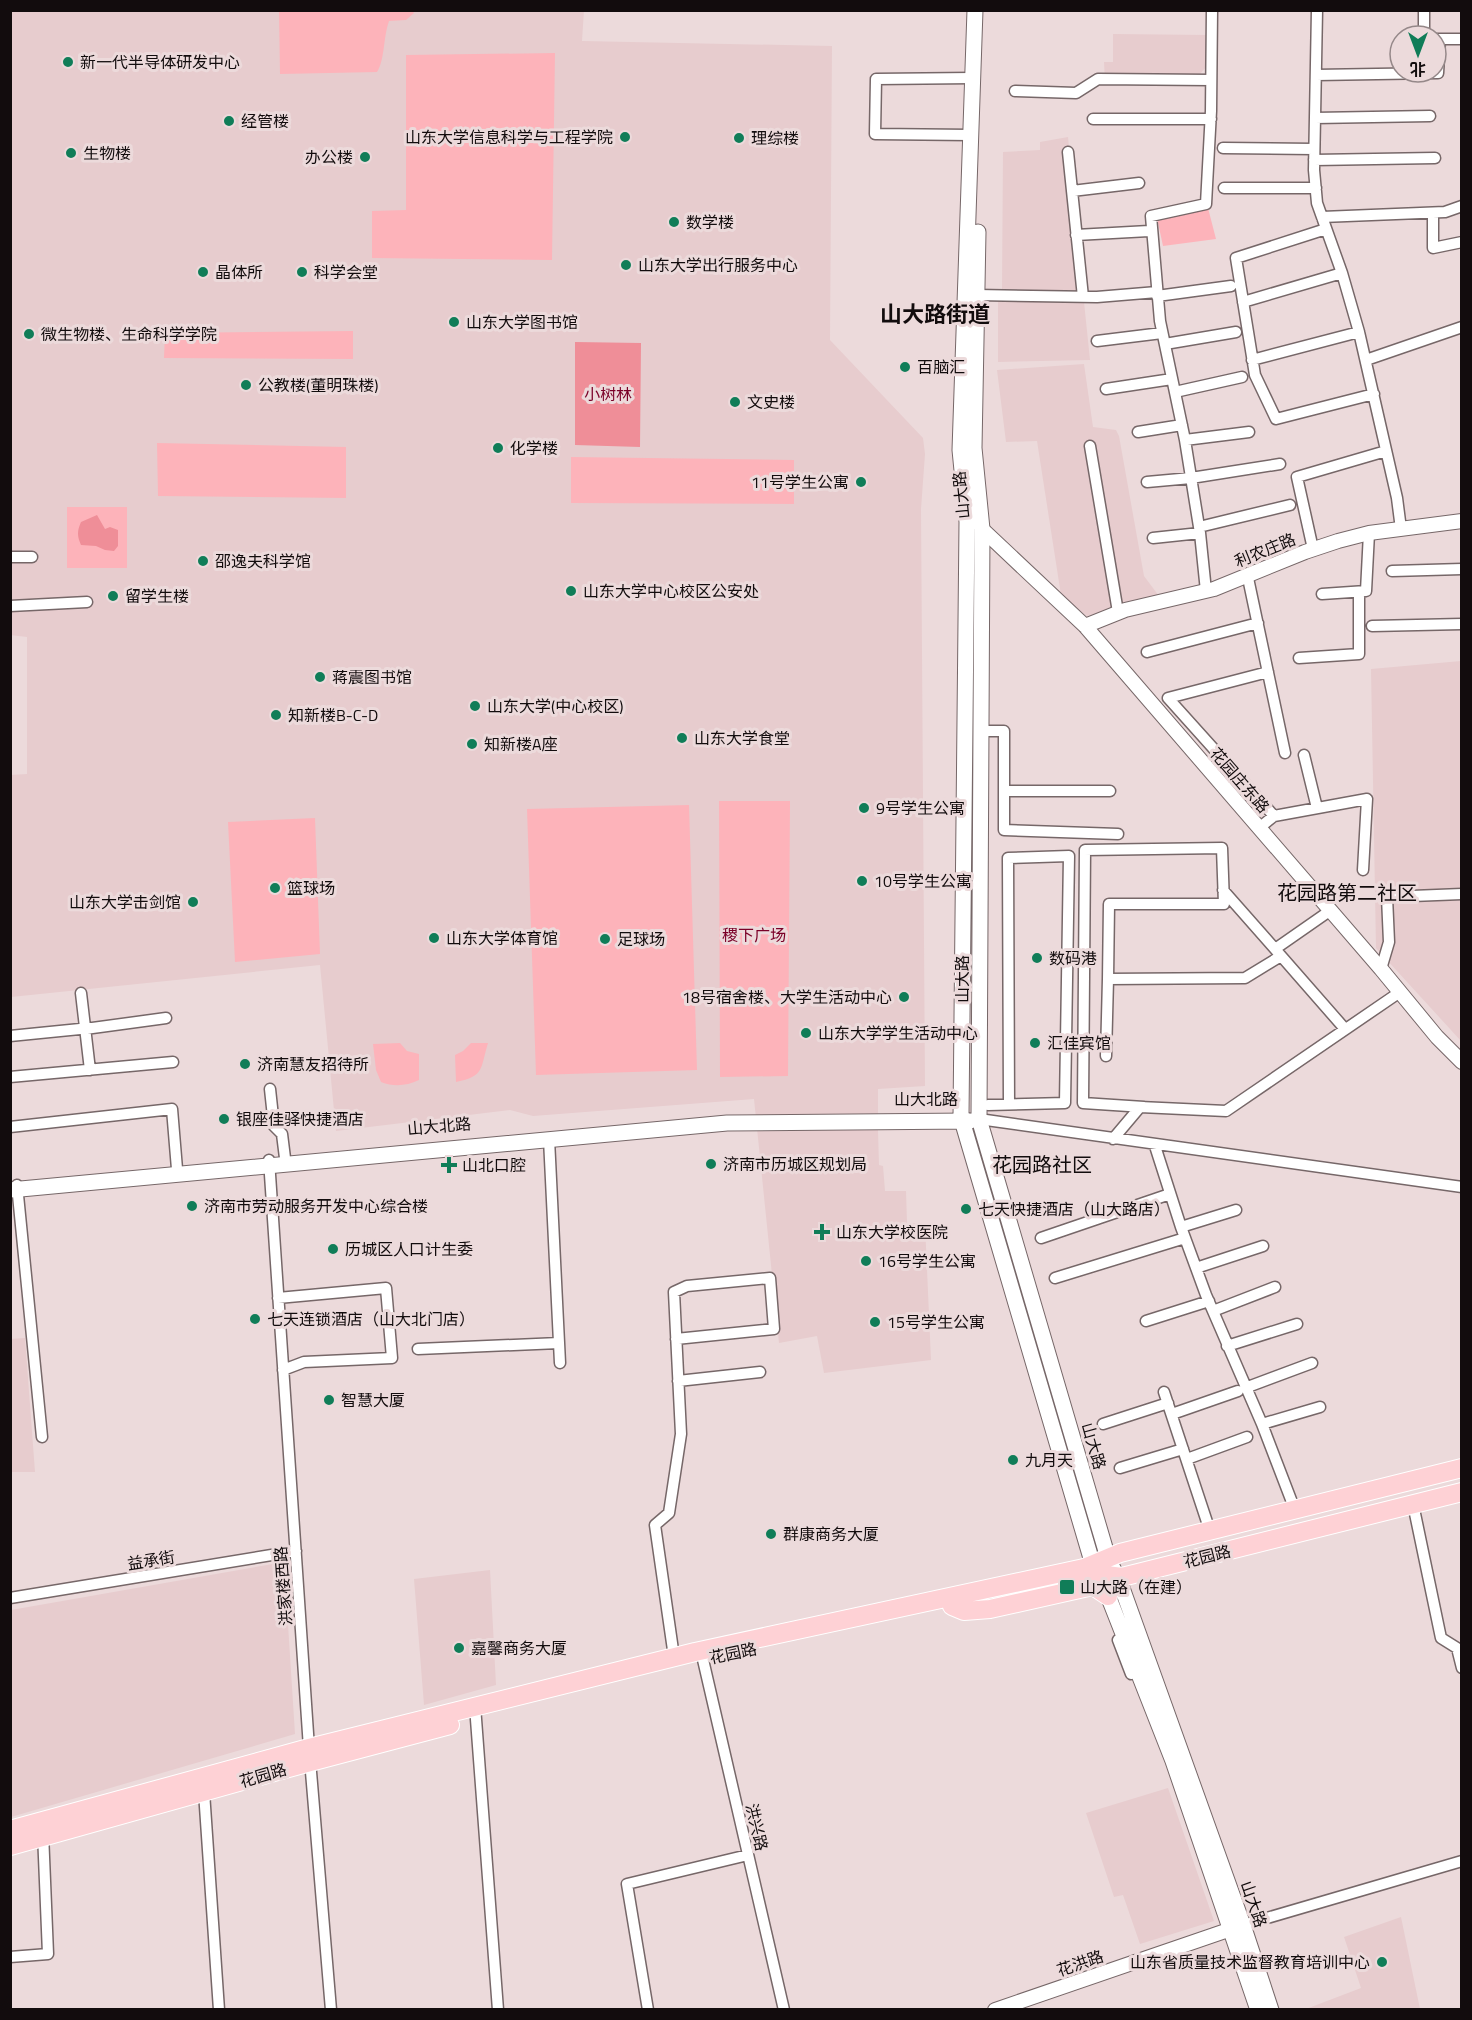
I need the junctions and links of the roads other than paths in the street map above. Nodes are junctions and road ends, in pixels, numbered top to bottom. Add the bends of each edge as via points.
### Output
1 (975, 10) edge
2 (982, 10) edge
3 (1212, 10) edge
4 (1317, 10) edge
5 (1388, 74) edge
6 (1316, 75) junction
7 (973, 78) junction
8 (1211, 80) junction
9 (1015, 91) dead end
10 (1430, 116) dead end
11 (1210, 118) junction
12 (1315, 118) junction
13 (1093, 119) dead end
14 (971, 135) junction
15 (1223, 148) dead end
16 (1068, 152) dead end
17 (1314, 154) junction
18 (1435, 158) dead end
19 (1139, 183) dead end
20 (1224, 188) dead end
21 (1316, 188) junction
22 (1072, 191) junction
23 (1461, 207) edge
24 (1433, 213) junction
25 (1322, 217) junction
26 (1326, 229) junction
27 (1149, 231) dead end
28 (1076, 235) junction
29 (1461, 242) edge
30 (1342, 273) junction
31 (1231, 286) dead end
32 (1157, 294) junction
33 (977, 295) junction
34 (1083, 297) junction
35 (1243, 302) junction
36 (1461, 327) edge
37 (1236, 332) dead end
38 (1359, 332) junction
39 (1163, 338) junction
40 (1097, 341) dead end
41 (1252, 360) junction
42 (1366, 360) junction
43 (1242, 377) dead end
44 (1172, 379) junction
45 (1106, 389) dead end
46 (1175, 392) junction
47 (1374, 394) junction
48 (1182, 425) junction
49 (1138, 432) dead end
50 (1249, 432) dead end
51 (1185, 440) junction
52 (1090, 446) dead end
53 (1386, 451) junction
54 (1280, 464) dead end
55 (1191, 478) junction
56 (1147, 482) dead end
57 (1290, 505) dead end
58 (1461, 521) edge
59 (1401, 528) junction
60 (982, 529) junction
61 (1199, 530) junction
62 (1369, 533) junction
63 (1153, 538) dead end
64 (1313, 549) junction
65 (10, 557) edge
66 (32, 557) dead end
67 (1461, 569) edge
68 (1392, 571) dead end
69 (1248, 578) dead end
70 (1206, 591) junction
71 (1359, 592) junction
72 (1322, 594) dead end
73 (87, 602) dead end
74 (10, 606) edge
75 (1118, 612) junction
76 (1258, 623) junction
77 (1461, 624) edge
78 (1085, 626) junction
79 (1372, 626) dead end
80 (1147, 652) dead end
81 (1299, 658) dead end
82 (1268, 672) junction
83 (981, 731) junction
84 (1285, 753) dead end
85 (1304, 754) dead end
86 (1004, 791) junction
87 (1110, 791) dead end
88 (1317, 808) junction
89 (1274, 816) junction
90 (1259, 828) junction
91 (1118, 834) dead end
92 (1363, 870) dead end
93 (1223, 890) junction
94 (1461, 894) edge
95 (1331, 910) junction
96 (1278, 952) junction
97 (1381, 969) junction
98 (1108, 979) junction
99 (1400, 992) junction
100 (81, 993) dead end
101 (166, 1018) dead end
102 (87, 1028) junction
103 (1345, 1029) junction
104 (10, 1036) edge
105 (1106, 1056) dead end
106 (173, 1062) dead end
107 (1461, 1062) edge
108 (90, 1070) junction
109 (10, 1077) edge
110 (270, 1089) dead end
111 (1009, 1104) junction
112 (988, 1105) dead end
113 (1140, 1107) junction
114 (979, 1119) junction
115 (962, 1120) junction
116 (10, 1128) edge
117 (549, 1139) junction
118 (1113, 1139) junction
119 (1155, 1146) junction
120 (285, 1158) junction
121 (269, 1162) junction
122 (177, 1169) junction
123 (14, 1187) edge
124 (1461, 1187) edge
125 (1170, 1194) junction
126 (1236, 1210) dead end
127 (1183, 1232) junction
128 (1041, 1238) dead end
129 (1263, 1246) dead end
130 (1196, 1268) junction
131 (1055, 1278) dead end
132 (1275, 1287) dead end
133 (278, 1298) junction
134 (1211, 1306) junction
135 (1146, 1321) dead end
136 (1297, 1324) dead end
137 (676, 1339) junction
138 (559, 1343) junction
139 (1227, 1346) junction
140 (418, 1348) dead end
141 (560, 1363) dead end
142 (1312, 1363) dead end
143 (283, 1370) junction
144 (760, 1372) dead end
145 (678, 1381) junction
146 (1242, 1389) junction
147 (1164, 1392) dead end
148 (1320, 1407) dead end
149 (1170, 1409) junction
150 (1103, 1425) dead end
151 (1262, 1425) junction
152 (42, 1437) dead end
153 (1247, 1437) dead end
154 (1185, 1454) junction
155 (1120, 1468) dead end
156 (1461, 1468) edge
157 (1461, 1492) edge
158 (1413, 1504) junction
159 (1295, 1510) junction
160 (1210, 1531) junction
161 (296, 1551) junction
162 (1104, 1576) junction
163 (10, 1598) edge
164 (702, 1655) junction
165 (674, 1657) junction
166 (1461, 1668) edge
167 (476, 1713) junction
168 (310, 1755) junction
169 (204, 1792) junction
170 (43, 1829) junction
171 (10, 1830) edge
172 (10, 1846) edge
173 (748, 1855) junction
174 (1461, 1861) edge
175 (1237, 1927) junction
176 (10, 1957) edge
177 (219, 2010) edge
178 (331, 2010) edge
179 (498, 2010) edge
180 (648, 2010) edge
181 (784, 2010) edge
182 (995, 2010) edge
183 (1258, 2010) edge
184 (1271, 2010) edge

1 - 7 main road, 山大路
2 - 33 main road, 山大路
3 - 8 street
4 - 6 street
5 - 6 street
6 - 12 street
7 - 14 main road, 山大路
7 - 14 street via 876,79 875,134
8 - 9 street via 1098,79 1076,93
8 - 11 street
10 - 12 street
11 - 13 street
11 - 32 street via 1206,204 1151,216
12 - 17 street
14 - 115 main road, 山大路 via 960,450 967,522
15 - 17 street
16 - 22 street
17 - 18 street
17 - 21 street
19 - 22 street
20 - 21 street
21 - 25 street
22 - 28 street
23 - 24 street
24 - 25 street
24 - 29 street via 1433,248
25 - 26 street
26 - 30 street
26 - 35 street via 1236,258
27 - 28 street
28 - 34 street
30 - 35 street
30 - 38 street
31 - 32 street
32 - 34 street
32 - 39 street
33 - 34 street
33 - 60 main road, 山大路 via 974,448
35 - 41 street
36 - 42 street
37 - 39 street
38 - 41 street
38 - 42 street
39 - 40 street
39 - 44 street
41 - 47 street via 1276,419
42 - 47 street
43 - 46 street
44 - 45 street
44 - 46 street
46 - 48 street
47 - 53 street
48 - 49 street
48 - 51 street
50 - 51 street
51 - 55 street
52 - 75 street
53 - 59 street
53 - 64 street via 1297,477
54 - 55 street
55 - 56 street
55 - 61 street
57 - 61 street
58 - 59 street, 利农庄路
59 - 62 street, 利农庄路
60 - 78 street, 花园庄东路
60 - 83 main road, 山大路
61 - 63 street
61 - 70 street
62 - 64 street, 利农庄路
62 - 71 street via 1366,591
64 - 70 street, 利农庄路
65 - 66 street
67 - 68 street
69 - 76 street
70 - 75 street, 利农庄路
71 - 72 street
71 - 81 street via 1359,654
73 - 74 street
75 - 78 street, 利农庄路
76 - 80 street
76 - 82 street
77 - 79 street
78 - 90 street, 花园庄东路
82 - 84 street
82 - 89 street via 1168,698
83 - 86 street via 1004,731
83 - 114 main road, 山大路
85 - 88 street
86 - 87 street
86 - 91 street via 1004,830
88 - 89 street
88 - 92 street via 1367,799
89 - 90 street
90 - 95 street, 花园庄东路
93 - 96 street
93 - 98 street via 1224,904 1109,904
93 - 113 street via 1222,848 1085,850 1083,1103
94 - 97 street via 1387,897 1389,942
95 - 96 street
95 - 97 street, 花园庄东路
96 - 98 street via 1245,978
96 - 103 street
97 - 99 street, 花园庄东路
98 - 105 street
99 - 103 street
99 - 107 street, 花园庄东路
100 - 102 street
101 - 102 street
102 - 104 street
102 - 108 street
103 - 113 street via 1226,1111
106 - 108 street
108 - 109 street
110 - 120 street via 274,1126 282,1134
111 - 111 street via 1065,1103 1069,856 1008,858
111 - 112 street
113 - 118 street
114 - 115 main road, 山大北路
114 - 118 street
114 - 162 main road, 山大路
115 - 117 main road, 山大北路 via 727,1122
115 - 120 main road, 山大北路 via 716,1118
115 - 162 main road, 山大路
116 - 122 street via 172,1109
117 - 121 main road, 山大北路
117 - 138 street
118 - 119 street
119 - 124 street
119 - 125 street
120 - 121 main road, 山大北路
121 - 122 main road, 山大北路
121 - 123 main road, 山大北路
121 - 133 street, 洪家楼西路
122 - 123 main road, 山大北路
123 - 152 street
125 - 127 street
125 - 128 street
126 - 127 street
127 - 130 street
127 - 131 street
129 - 130 street
130 - 134 street
132 - 134 street
133 - 143 street, 洪家楼西路
133 - 143 street via 386,1288 392,1358 304,1362
134 - 135 street
134 - 139 street
136 - 139 street
137 - 137 street via 674,1292 687,1286 770,1278 774,1329
137 - 145 street
138 - 140 street
138 - 141 street
139 - 146 street
142 - 146 street
143 - 161 street, 洪家楼西路
144 - 145 street
145 - 165 street via 681,1434 669,1513 656,1525
146 - 149 street
146 - 151 street
147 - 149 street
148 - 151 street
149 - 150 street
149 - 154 street
151 - 159 street
153 - 154 street
154 - 155 street
154 - 160 street
156 - 159 main road, 花园路
157 - 158 main road, 花园路
158 - 162 main road, 花园路 via 1125,1576
158 - 166 street via 1441,1638 1457,1648
159 - 160 main road, 花园路
160 - 162 main road, 花园路 via 1116,1554
161 - 163 street, 益承街
161 - 168 street, 洪家楼西路
162 - 164 main road, 花园路
162 - 164 main road, 花园路
162 - 175 main road, 山大路
162 - 175 main road, 山大路 via 1121,1585
164 - 165 main road, 花园路
164 - 167 main road, 花园路
164 - 173 street, 洪兴路
165 - 167 main road, 花园路
167 - 168 main road, 花园路
167 - 179 street
168 - 169 main road, 花园路
168 - 170 main road, 花园路
168 - 178 street, 洪家楼西路
169 - 170 main road, 花园路
169 - 177 street
170 - 171 main road, 花园路
170 - 172 main road, 花园路
170 - 176 street via 48,1954
173 - 180 street via 627,1884
173 - 181 street, 洪兴路
174 - 175 street
175 - 182 street, 花洪路
175 - 183 main road, 山大路
175 - 184 main road, 山大路

